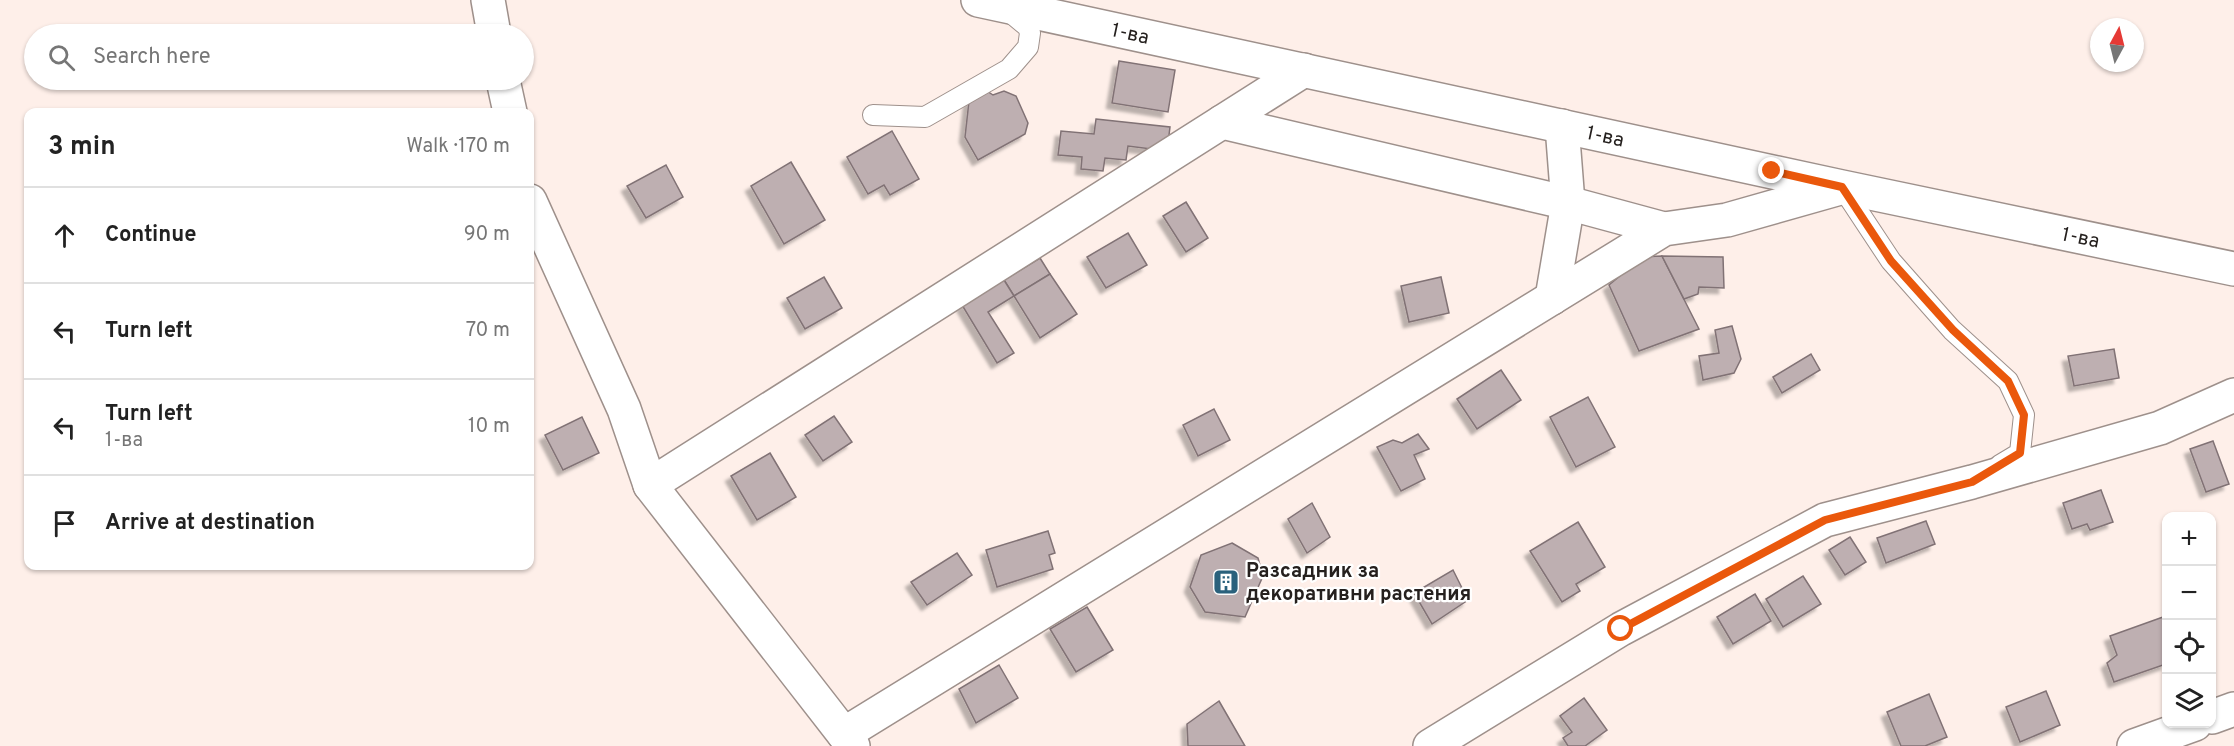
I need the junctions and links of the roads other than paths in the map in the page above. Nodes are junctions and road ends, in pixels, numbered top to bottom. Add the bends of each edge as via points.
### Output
1 (488, 0) edge
2 (988, 2) edge
3 (492, 24) edge
4 (1304, 70) junction
5 (505, 90) edge
6 (509, 108) edge
7 (873, 115) dead end
8 (1222, 122) junction
9 (1562, 126) junction
10 (1842, 187) junction
11 (1568, 202) junction
12 (534, 210) edge
13 (1664, 229) junction
14 (2234, 268) edge
15 (1552, 298) junction
16 (2234, 395) edge
17 (1972, 482) junction
18 (650, 485) junction
19 (2234, 709) edge
20 (2216, 715) edge
21 (2182, 728) edge
22 (848, 740) edge
23 (1430, 746) edge
24 (2134, 746) edge

1 - 3 street
2 - 4 street, 1-ва
2 - 7 lane via 1024,21 1030,33 1028,47 1009,69 925,117
4 - 8 street
4 - 9 street, 1-ва
5 - 6 street
8 - 11 street
8 - 18 street
9 - 10 street, 1-ва
9 - 11 street
10 - 13 street via 1727,220
10 - 14 street, 1-ва
10 - 17 lane via 1891,261 1953,330 2008,381 2024,415 2020,453
11 - 13 street
11 - 15 street
12 - 18 street via 624,409
13 - 15 street
15 - 22 street
16 - 17 street via 2160,428
17 - 23 street via 1825,520 1621,629
18 - 22 street
19 - 20 street
21 - 24 street

